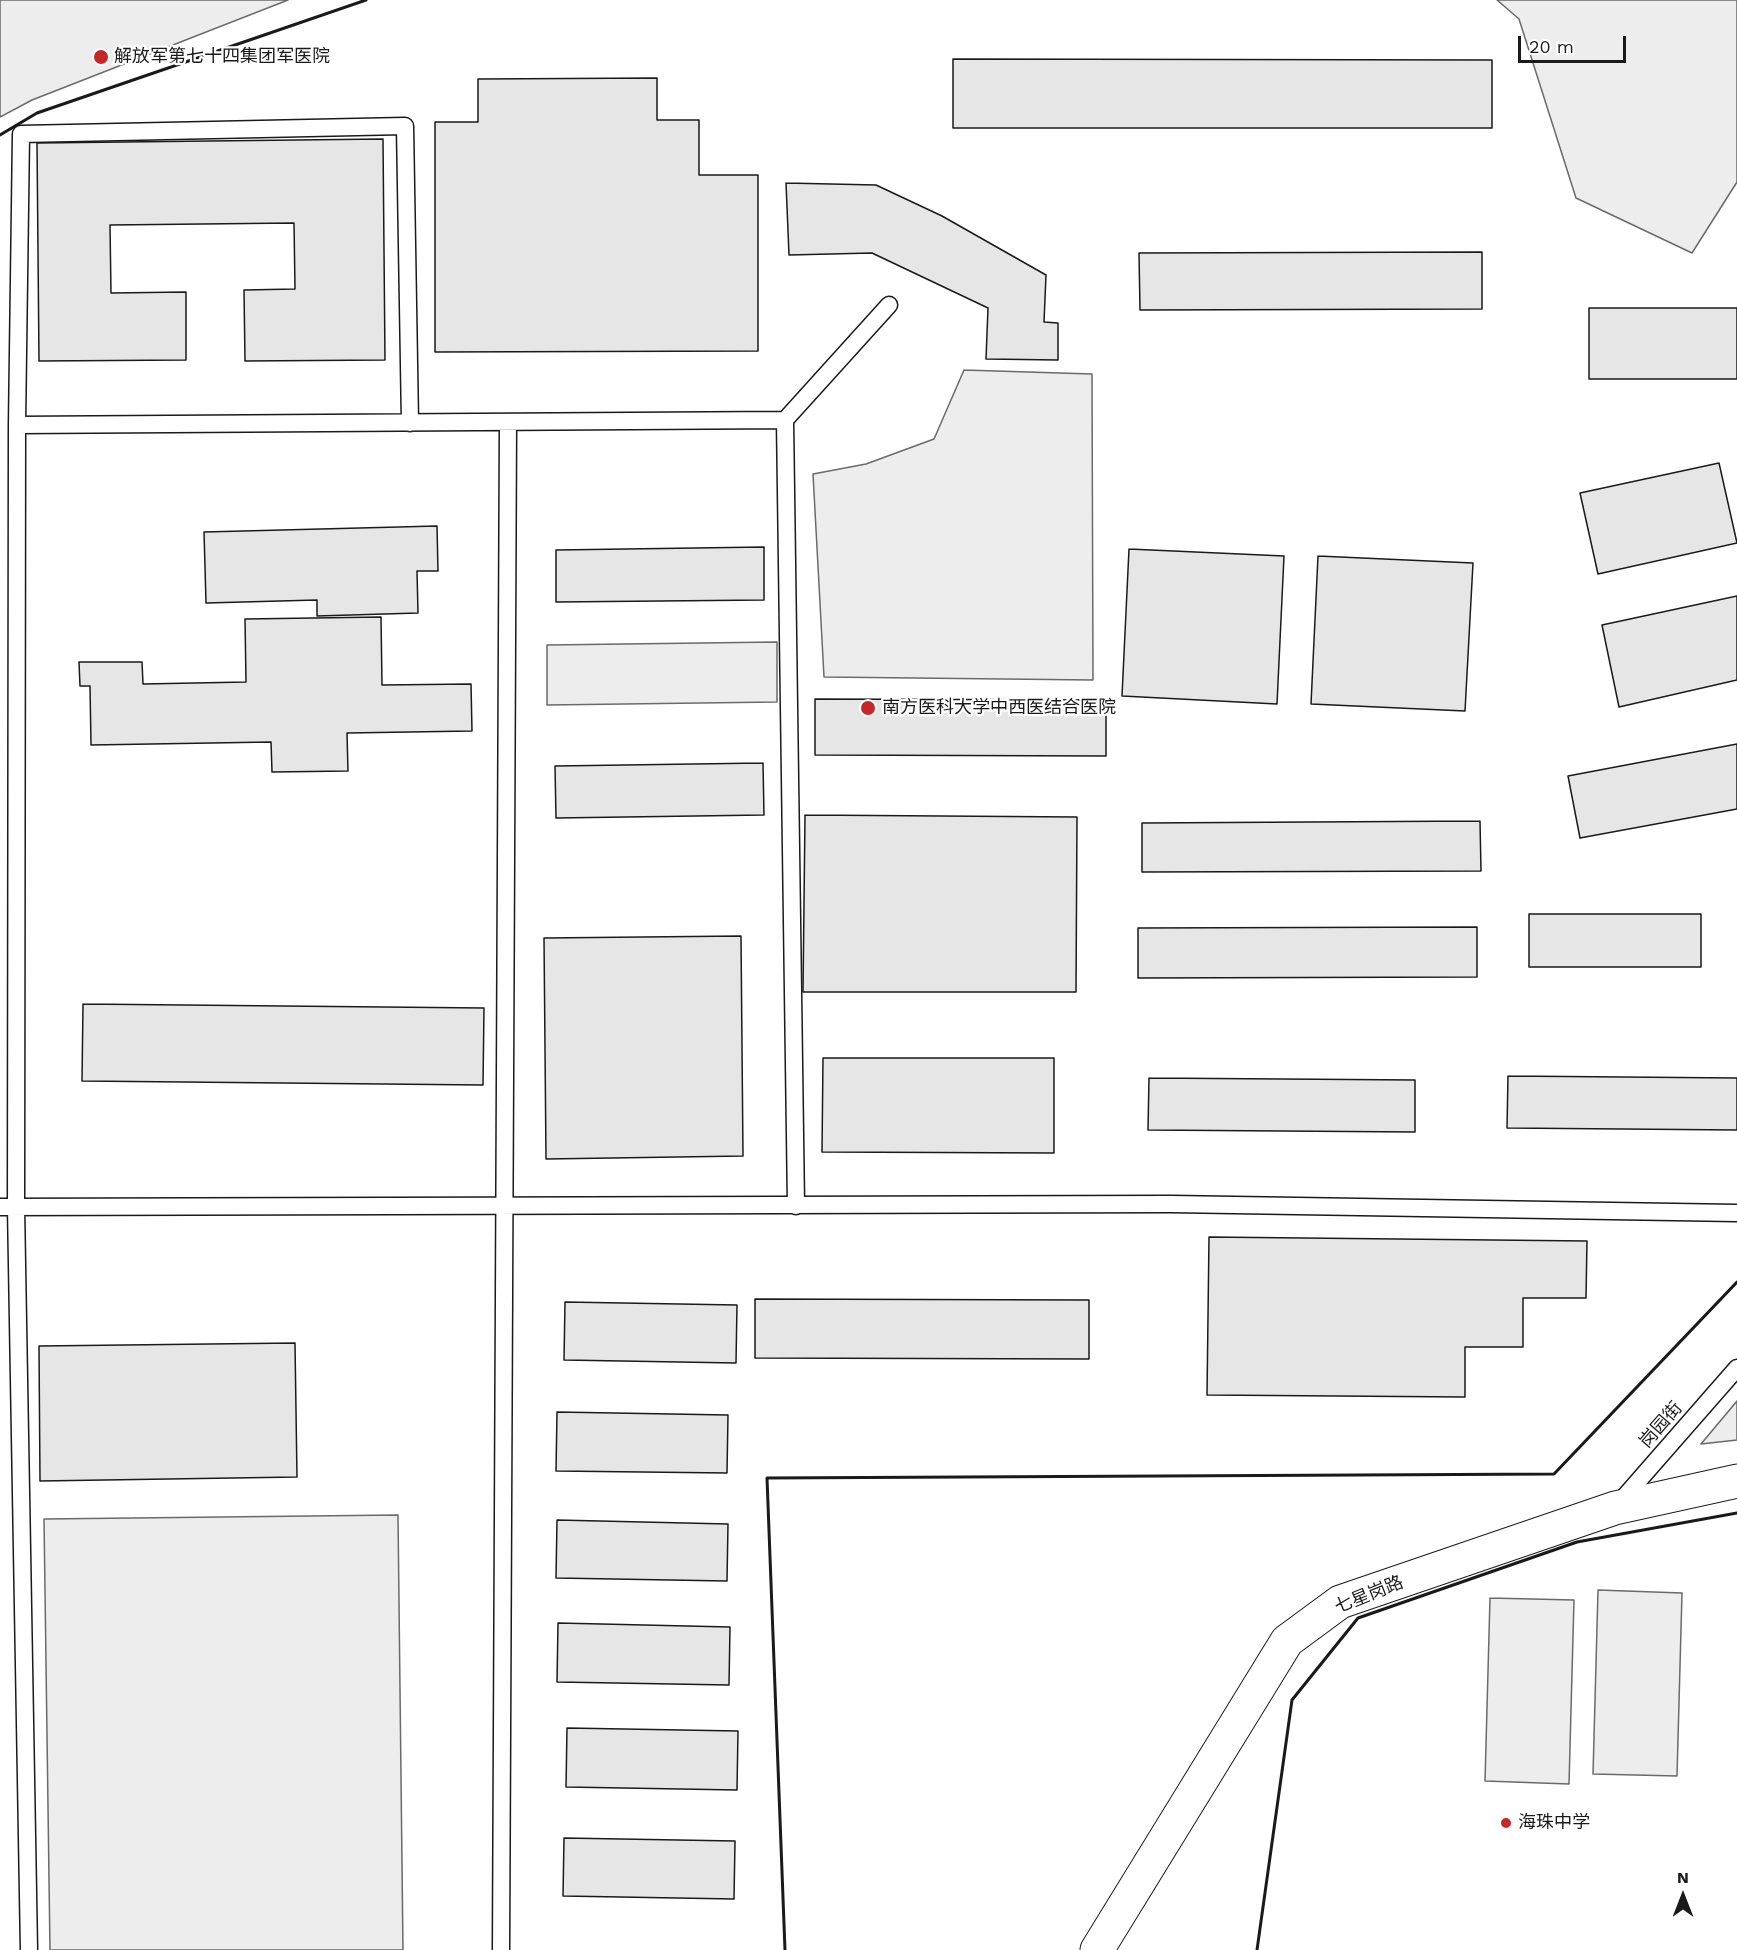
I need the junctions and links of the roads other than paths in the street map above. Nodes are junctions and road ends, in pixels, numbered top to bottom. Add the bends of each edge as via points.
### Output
1 (889, 305) dead end
2 (785, 420) junction
3 (508, 422) junction
4 (410, 423) junction
5 (17, 424) junction
6 (796, 1206) junction
7 (8, 1207) edge
8 (506, 1207) junction
9 (1737, 1213) edge
10 (1737, 1368) edge
11 (1737, 1481) edge
12 (1615, 1508) junction
13 (29, 1950) edge
14 (501, 1950) edge
15 (1096, 1950) edge

1 - 2 lane
2 - 3 lane
2 - 6 lane
3 - 4 lane
3 - 8 lane
4 - 5 lane
4 - 5 lane via 405,126 21,134
5 - 7 lane
6 - 8 lane
6 - 9 lane via 1171,1204
7 - 8 lane
7 - 13 lane
8 - 14 lane
10 - 12 lane, 岗园街
11 - 12 street, 七星岗路
12 - 15 street, 七星岗路 via 1340,1602 1287,1641

